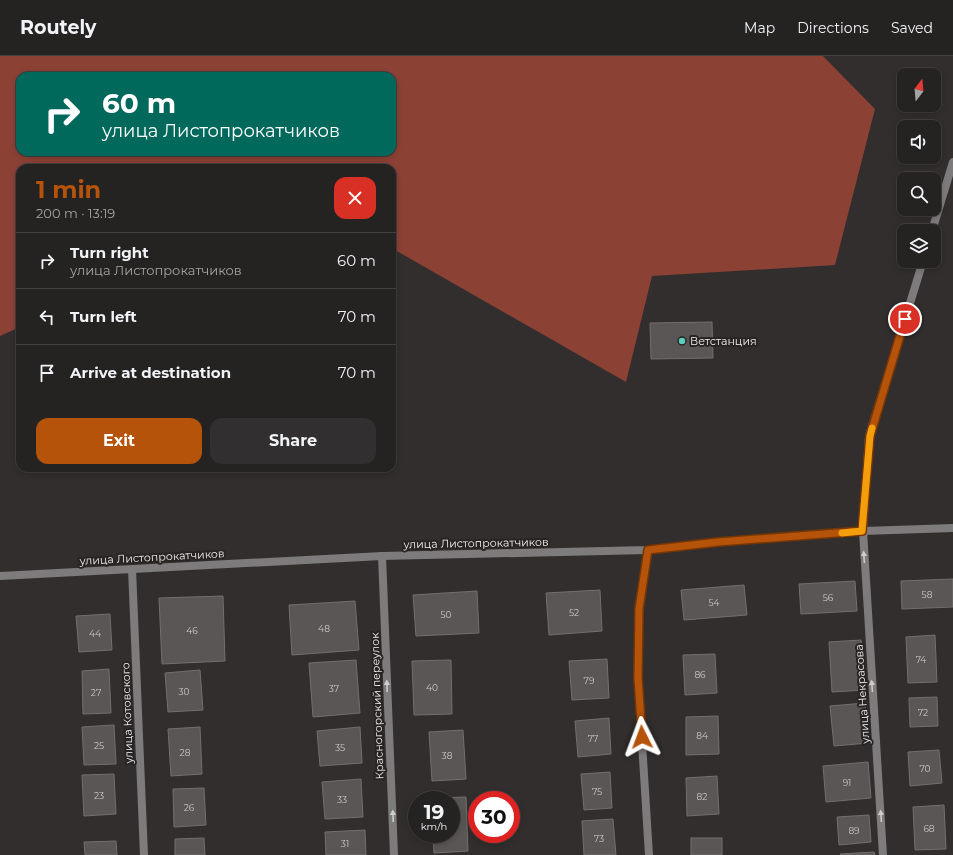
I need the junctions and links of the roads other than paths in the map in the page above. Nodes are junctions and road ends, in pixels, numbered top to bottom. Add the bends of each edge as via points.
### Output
1 (953, 162) edge
2 (934, 224) edge
3 (921, 268) edge
4 (953, 528) edge
5 (862, 531) junction
6 (648, 550) junction
7 (382, 556) junction
8 (132, 569) junction
9 (0, 576) edge
10 (144, 855) edge
11 (394, 855) edge
12 (649, 855) edge
13 (883, 855) edge

1 - 2 street
3 - 5 street, улица Некрасова via 870,436
4 - 5 street, улица Листопрокатчиков
5 - 6 street, улица Листопрокатчиков
13 -> 5 street, улица Некрасова
6 - 7 street, улица Листопрокатчиков
6 - 12 street via 639,609 638,678
7 - 8 street, улица Листопрокатчиков
11 -> 7 street, Красногорский переулок
8 - 9 street, улица Листопрокатчиков
8 - 10 street, улица Котовского

